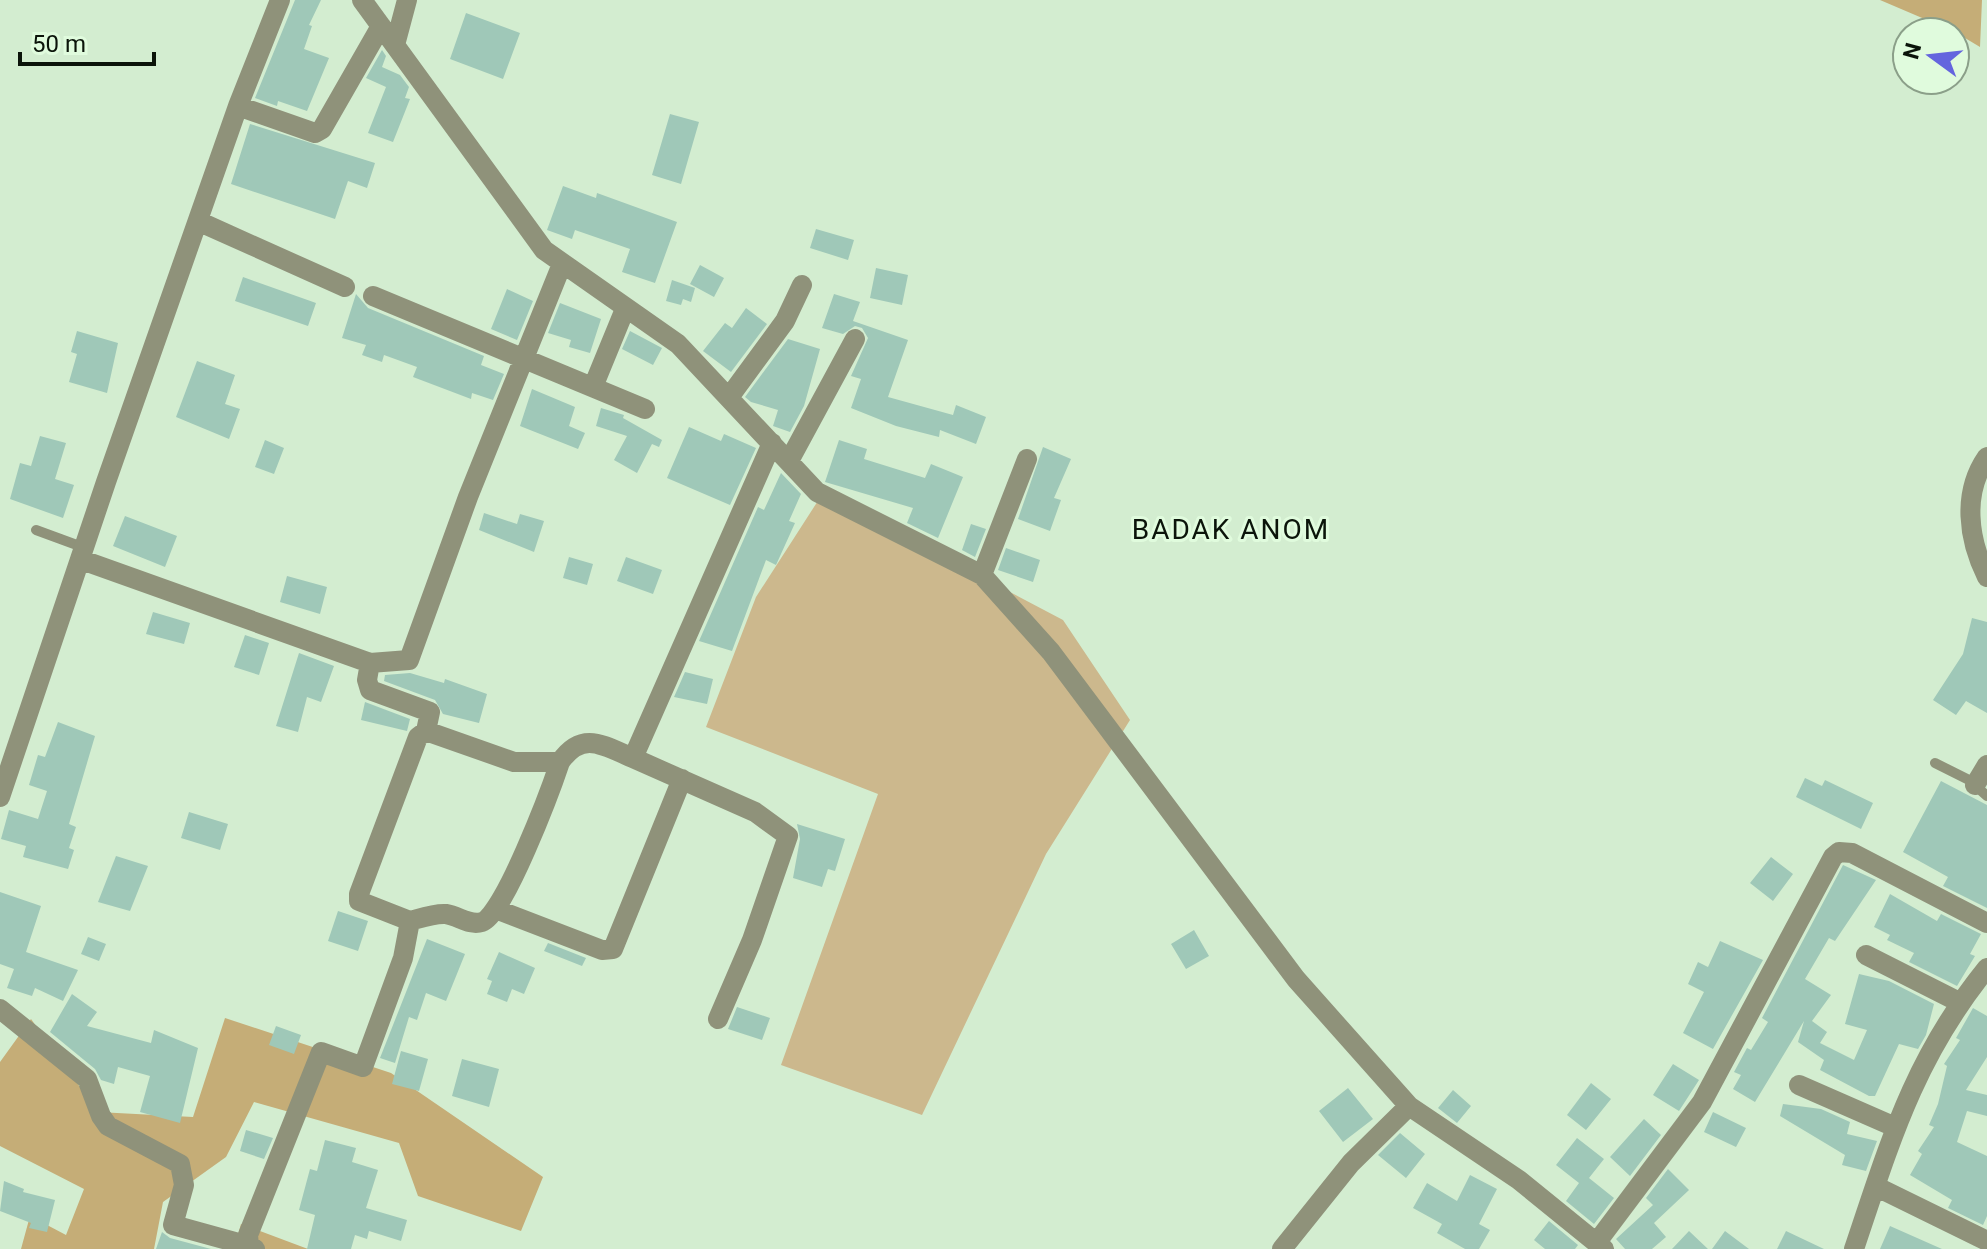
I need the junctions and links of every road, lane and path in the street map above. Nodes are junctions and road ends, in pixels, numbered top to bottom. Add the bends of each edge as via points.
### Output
1 (280, 0) edge
2 (362, 0) edge
3 (407, 0) edge
4 (381, 26) junction
5 (395, 45) junction
6 (238, 106) junction
7 (200, 222) junction
8 (562, 264) junction
9 (802, 285) dead end
10 (345, 287) dead end
11 (373, 296) dead end
12 (625, 309) junction
13 (855, 339) dead end
14 (526, 358) junction
15 (593, 387) junction
16 (730, 396) junction
17 (645, 409) dead end
18 (772, 443) junction
19 (1987, 457) edge
20 (1027, 459) dead end
21 (789, 461) junction
22 (36, 530) dead end
23 (83, 554) junction
24 (982, 575) junction
25 (1987, 577) edge
26 (370, 663) junction
27 (426, 731) junction
28 (633, 758) junction
29 (560, 762) junction
30 (1935, 763) dead end
31 (1987, 765) edge
32 (682, 779) junction
33 (1981, 790) edge
34 (0, 797) edge
35 (498, 910) junction
36 (410, 921) junction
37 (1987, 923) edge
38 (1866, 955) dead end
39 (1987, 968) edge
40 (1959, 1002) junction
41 (0, 1009) edge
42 (718, 1019) dead end
43 (1799, 1085) dead end
44 (1409, 1106) junction
45 (1895, 1127) junction
46 (1877, 1187) junction
47 (1987, 1241) edge
48 (1600, 1246) edge
49 (252, 1247) edge
50 (1282, 1249) edge
51 (1854, 1249) edge

1 - 6 street
2 - 4 street
3 - 5 street
4 - 5 street
4 - 6 street via 315,133
5 - 8 street via 524,226
6 - 7 street
7 - 10 street
7 - 23 street
8 - 12 street
8 - 14 street
9 - 16 street via 785,321
11 - 14 street
12 - 15 street
12 - 16 street via 678,344
13 - 21 street
14 - 15 street
14 - 26 street via 409,660
15 - 17 street
16 - 18 street
18 - 21 street
18 - 28 street
19 - 25 street via 1975,474 1969,511
20 - 24 street
21 - 24 street via 802,479 835,503
22 - 23 lane
23 - 26 street
23 - 34 street
24 - 44 street via 1051,652 1296,979
26 - 27 street via 370,690 430,712
27 - 29 street via 514,762
27 - 36 street via 418,737 359,894 366,906
28 - 29 street via 582,741
28 - 32 street
29 - 35 street
30 - 33 lane
31 - 33 street
32 - 35 street via 613,949 602,950
32 - 42 street via 755,812 788,836
35 - 36 street via 486,921 472,923 445,914
36 - 49 street via 403,958 363,1067 321,1052 248,1235
37 - 48 street via 1852,853 1833,857 1702,1102
38 - 40 street
39 - 40 street
40 - 45 street via 1928,1052
41 - 49 street via 87,1079 108,1126 180,1164 184,1185 173,1225
43 - 45 street
44 - 48 street via 1519,1180
44 - 50 street via 1351,1163
45 - 46 street
46 - 47 street
46 - 51 street

